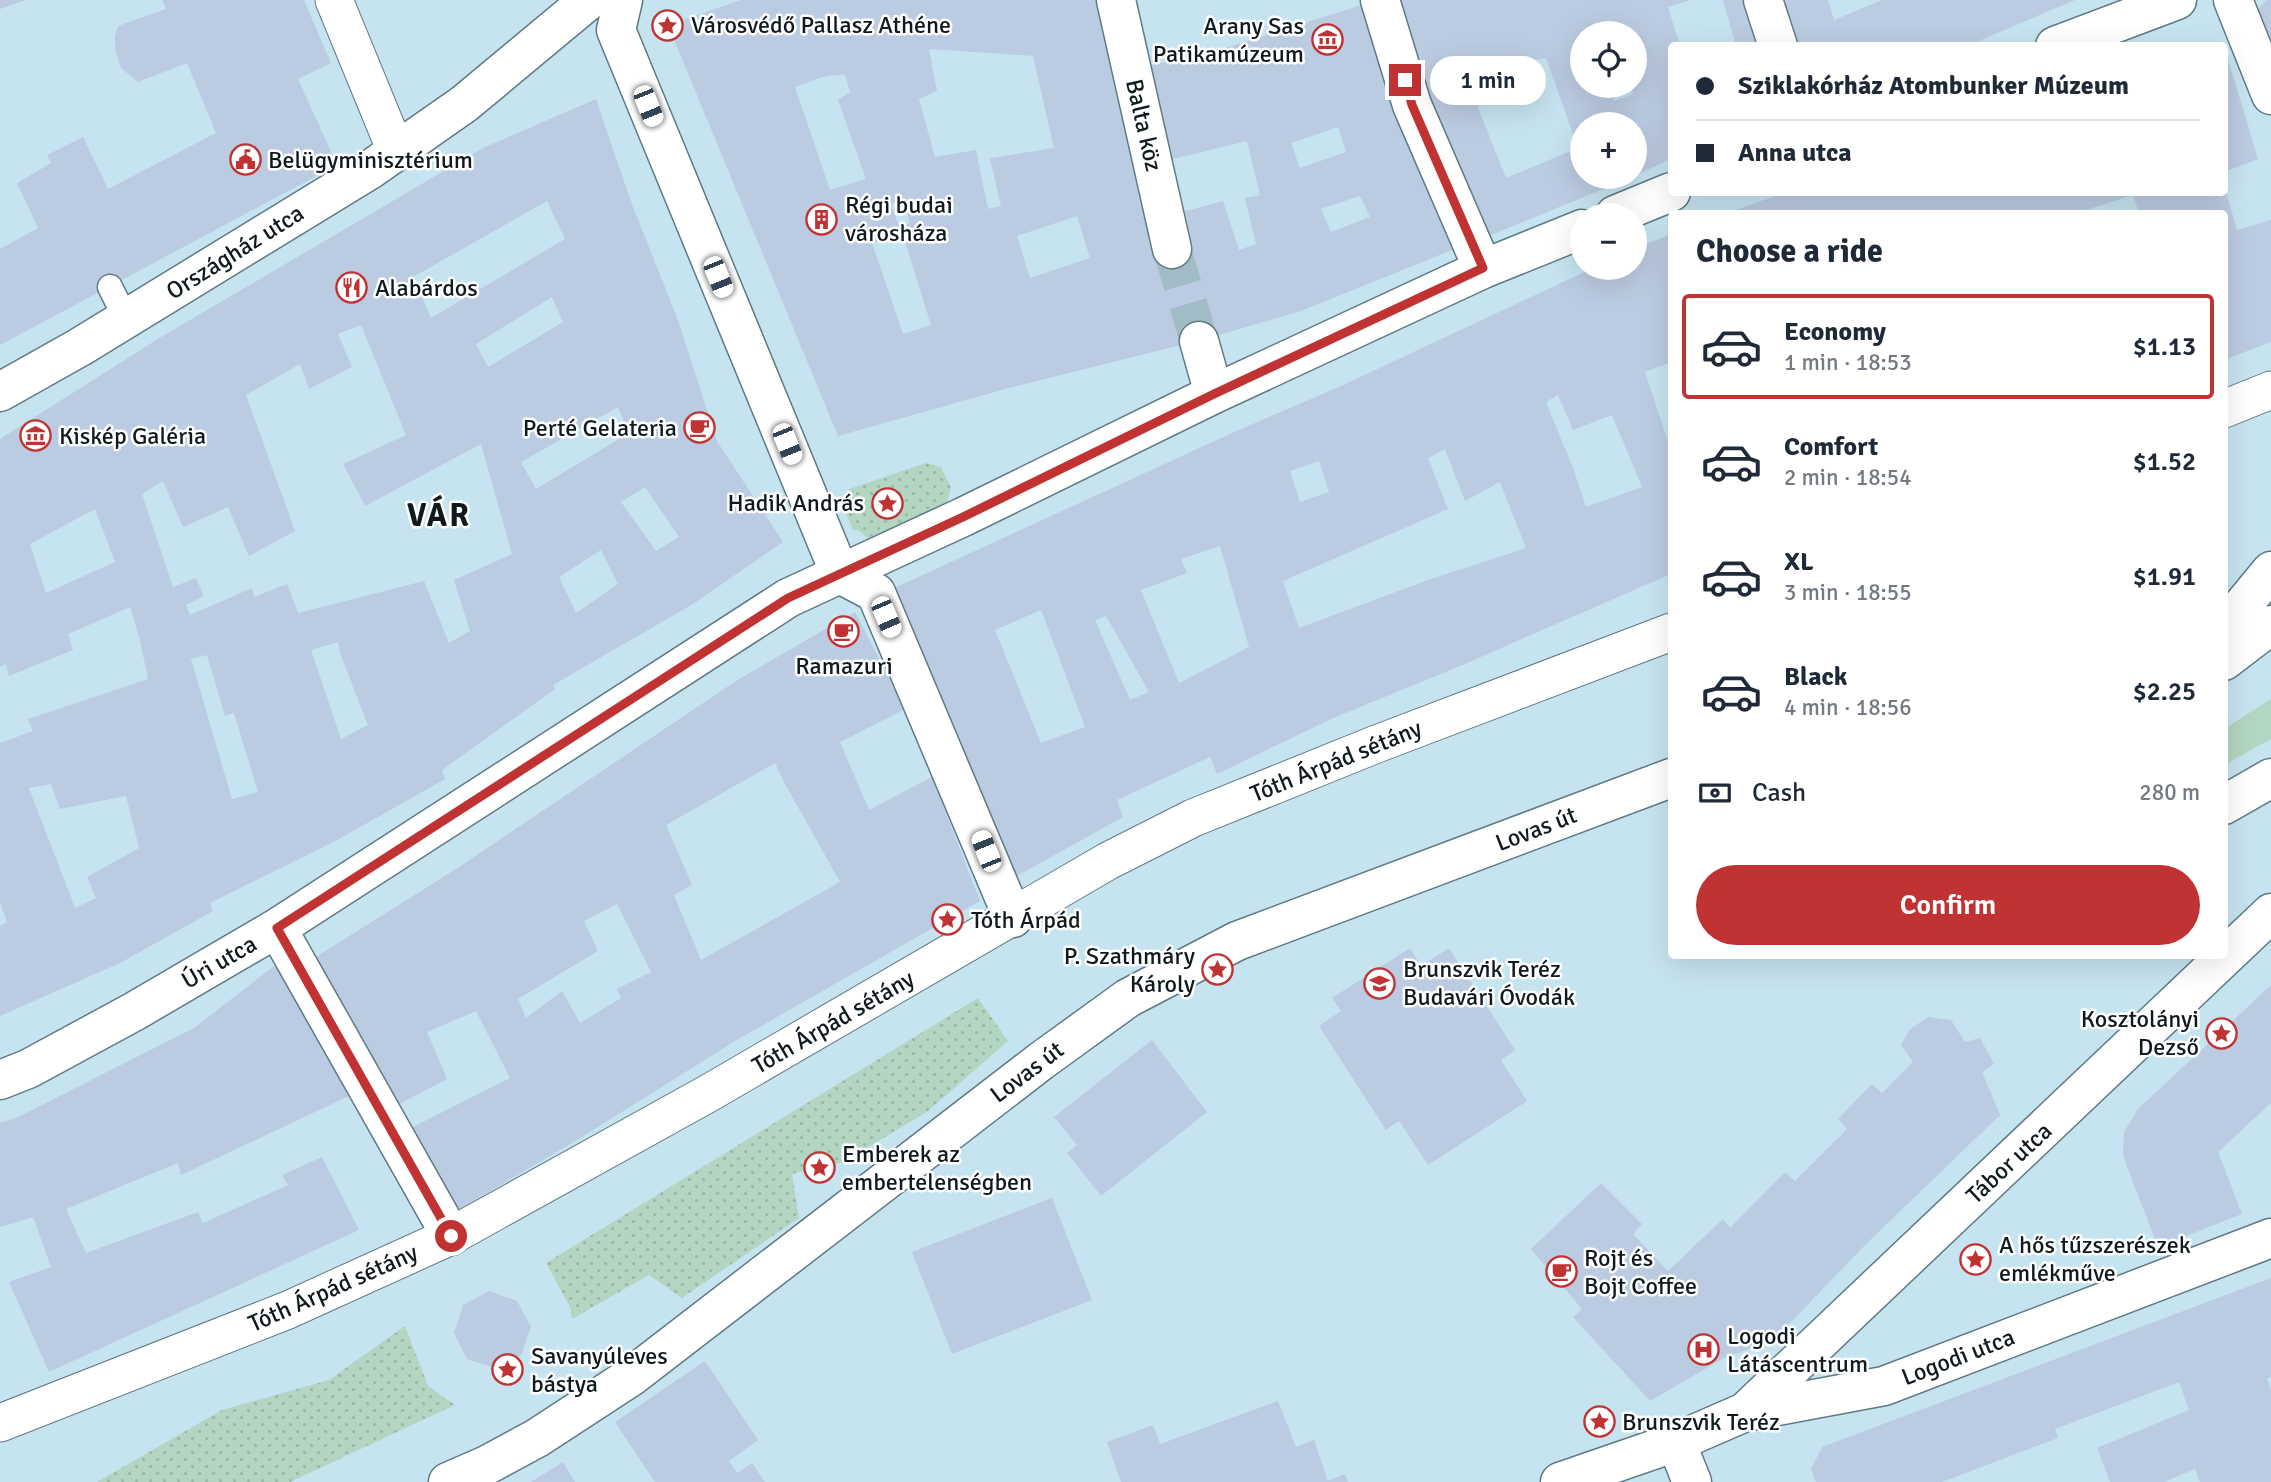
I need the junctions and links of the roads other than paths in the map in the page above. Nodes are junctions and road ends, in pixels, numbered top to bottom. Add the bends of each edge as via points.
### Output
1 (334, 0) edge
2 (589, 0) edge
3 (623, 0) edge
4 (1116, 0) edge
5 (1380, 0) edge
6 (1763, 0) edge
7 (2177, 0) edge
8 (2233, 0) edge
9 (1777, 42) edge
10 (2066, 42) edge
11 (2271, 95) edge
12 (396, 152) junction
13 (1668, 193) edge
14 (1644, 203) edge
15 (1570, 234) edge
16 (1172, 249) tunnel mouth
17 (1483, 268) junction
18 (1199, 341) tunnel mouth
19 (2271, 390) edge
20 (0, 392) edge
21 (1214, 394) junction
22 (2228, 407) edge
23 (2271, 571) edge
24 (840, 574) junction
25 (1668, 633) edge
26 (2244, 640) edge
27 (2228, 671) edge
28 (2271, 778) edge
29 (1668, 779) edge
30 (2228, 803) edge
31 (2271, 913) edge
32 (1013, 918) junction
33 (277, 928) junction
34 (2228, 954) edge
35 (2223, 959) edge
36 (0, 1080) edge
37 (451, 1236) junction
38 (2271, 1238) edge
39 (1745, 1412) junction
40 (0, 1423) edge
41 (1676, 1442) junction
42 (1574, 1477) edge
43 (447, 1482) edge
44 (1692, 1482) edge

1 - 12 street
2 - 12 street, Országház utca via 464,104
3 - 24 street via 616,30
4 - 16 street, Balta köz
5 - 17 street via 1412,105
6 - 9 street
7 - 10 street
8 - 11 street
12 - 20 street, Országház utca via 118,303
13 - 14 street
15 - 17 street, Úri utca
17 - 21 street, Úri utca
18 - 21 street
19 - 22 street
21 - 24 street, Úri utca
23 - 26 street
24 - 32 street via 876,593
24 - 33 street, Úri utca via 788,598
25 - 32 street, Tóth Árpád sétány via 1193,818 1108,861
26 - 27 street
28 - 30 street
29 - 43 street, Lovas út via 1237,941 1128,998 632,1376 537,1438
31 - 34 street, Tábor utca
32 - 37 street, Tóth Árpád sétány
33 - 36 street, Úri utca via 135,1011
33 - 37 street
35 - 39 street, Tábor utca
37 - 40 street, Tóth Árpád sétány via 288,1310
38 - 39 street, Logodi utca via 1884,1386
39 - 41 street, Logodi utca
41 - 42 street, Logodi utca
41 - 44 street

